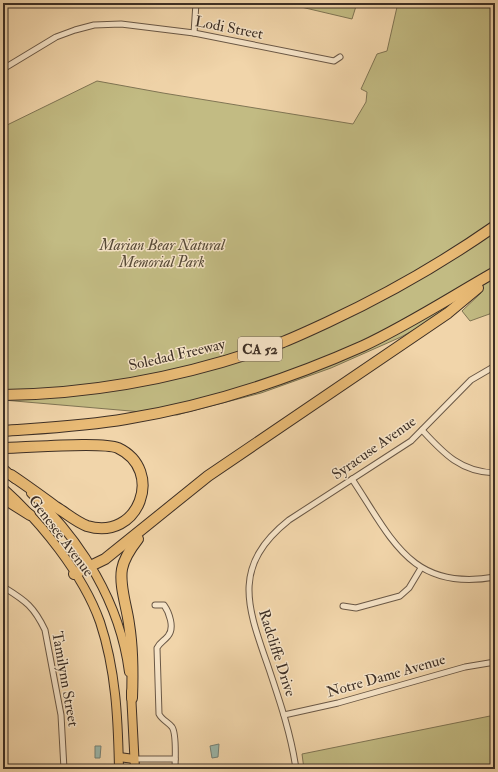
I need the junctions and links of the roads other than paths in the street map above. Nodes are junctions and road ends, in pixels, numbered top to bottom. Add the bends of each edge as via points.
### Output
1 (196, 3) edge
2 (194, 33) junction
3 (340, 57) dead end
4 (3, 69) edge
5 (493, 228) edge
6 (495, 273) edge
7 (495, 366) edge
8 (3, 396) edge
9 (422, 430) junction
10 (3, 431) edge
11 (7, 448) edge
12 (3, 468) edge
13 (495, 473) edge
14 (12, 475) junction
15 (352, 479) junction
16 (3, 488) edge
17 (3, 498) edge
18 (30, 515) junction
19 (150, 525) junction
20 (263, 545) joint
21 (91, 566) junction
22 (421, 568) junction
23 (74, 574) junction
24 (495, 577) edge
25 (3, 588) edge
26 (155, 605) dead end
27 (343, 606) dead end
28 (495, 662) edge
29 (132, 698) junction
30 (284, 715) junction
31 (119, 757) junction
32 (134, 759) junction
33 (175, 759) junction
34 (64, 769) edge
35 (119, 769) edge
36 (135, 769) edge
37 (175, 769) edge
38 (296, 769) edge

1 - 2 street
2 - 3 street, Lodi Street via 334,60
2 - 4 street, Lodi Street via 121,24 94,25 56,37
5 - 8 highway, Soledad Freeway / CA 52 via 418,276 360,307 284,341 213,364 105,387
6 - 10 highway, CA 52 via 364,345 313,367 253,388 127,419 68,427
6 - 19 highway via 448,313 208,476
7 - 9 street, Syracuse Avenue via 471,380
9 - 13 street via 451,459 468,468
9 - 15 street, Syracuse Avenue via 411,441
11 - 14 highway via 118,448 138,467 144,490 139,504 130,516 120,524 104,528 87,526 72,518
12 - 14 main road, Genesee Avenue
14 - 21 main road, Genesee Avenue via 66,528
15 - 20 street, Syracuse Avenue via 289,520
15 - 22 street via 397,547
16 - 18 main road, Genesee Avenue
17 - 18 highway
18 - 23 main road, Genesee Avenue
19 - 21 highway via 105,559
19 - 29 highway via 129,550 122,569 133,662
20 - 30 street, Radcliffe Drive via 252,572 249,603
21 - 23 highway
21 - 29 main road, Genesee Avenue via 109,599 118,626 126,654
22 - 24 street via 447,579
22 - 27 street via 409,588 400,596 356,608
23 - 31 main road, Genesee Avenue via 100,622 113,678 118,716
25 - 34 street, Tamilynn Street via 28,602 45,630 61,715
26 - 33 street via 164,605 170,612 168,636 157,648 159,714 173,728
28 - 30 street, Notre Dame Avenue via 465,667 338,703
29 - 32 main road, Genesee Avenue
30 - 38 street, Radcliffe Drive
31 - 32 main road
31 - 35 main road, Genesee Avenue
32 - 33 street
32 - 36 main road, Genesee Avenue
33 - 37 street

